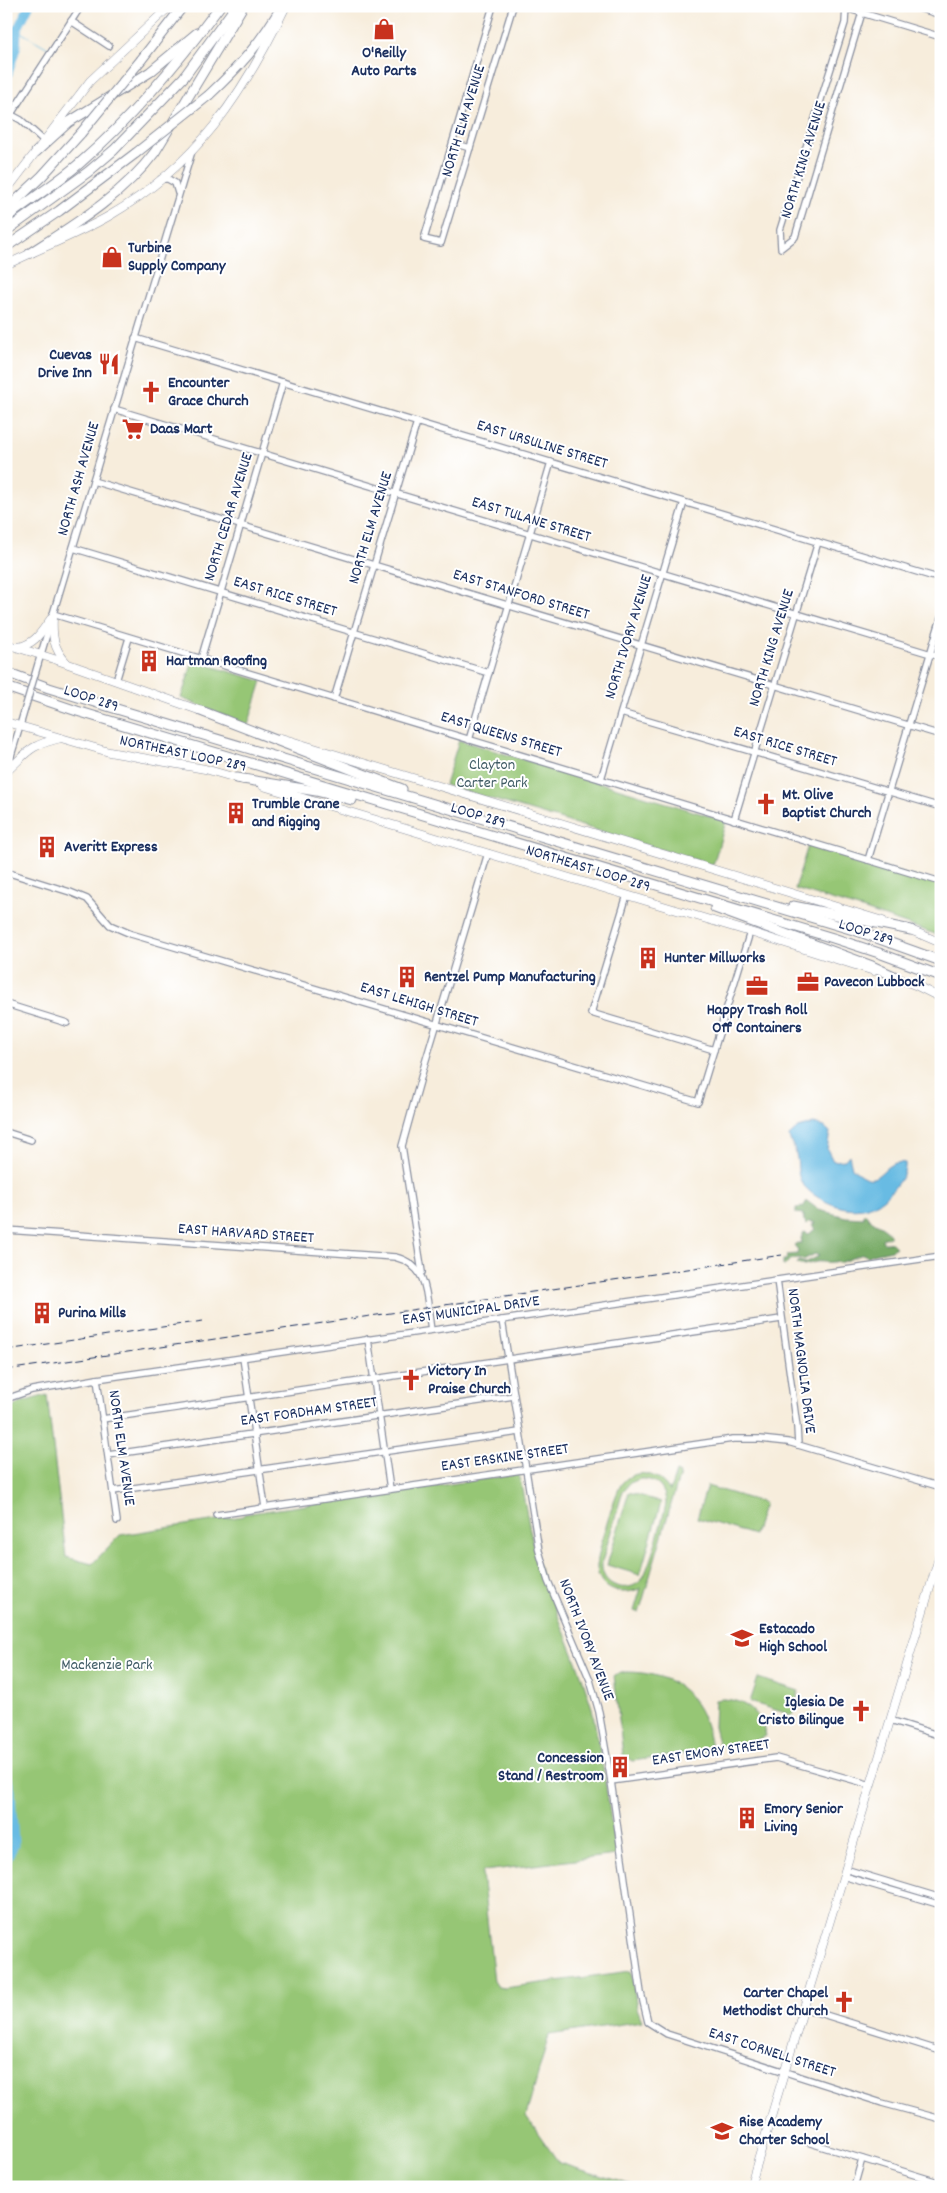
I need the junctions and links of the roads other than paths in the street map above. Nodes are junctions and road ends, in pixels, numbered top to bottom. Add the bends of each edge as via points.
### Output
1 (80, 6) edge
2 (170, 6) edge
3 (183, 6) edge
4 (220, 6) edge
5 (236, 6) edge
6 (243, 6) edge
7 (282, 6) edge
8 (286, 6) edge
9 (493, 6) edge
10 (513, 6) edge
11 (839, 6) edge
12 (864, 6) edge
13 (912, 6) edge
14 (846, 7) edge
15 (862, 13) junction
16 (941, 15) edge
17 (71, 21) junction
18 (206, 25) junction
19 (941, 38) edge
20 (109, 46) dead end
21 (8, 113) edge
22 (44, 140) junction
23 (453, 143) junction
24 (470, 148) junction
25 (192, 151) junction
26 (36, 152) junction
27 (161, 179) junction
28 (6, 191) edge
29 (179, 195) junction
30 (6, 210) edge
31 (6, 218) edge
32 (6, 231) edge
33 (6, 247) edge
34 (30, 254) junction
35 (6, 266) edge
36 (135, 338) junction
37 (283, 382) junction
38 (114, 409) junction
39 (416, 422) junction
40 (262, 453) junction
41 (551, 462) junction
42 (93, 481) junction
43 (395, 493) junction
44 (684, 502) junction
45 (241, 525) junction
46 (530, 534) junction
47 (818, 542) junction
48 (73, 548) junction
49 (374, 565) junction
50 (663, 574) junction
51 (941, 579) edge
52 (221, 592) junction
53 (509, 606) junction
54 (796, 614) junction
55 (53, 615) junction
56 (941, 618) edge
57 (354, 632) junction
58 (128, 638) junction
59 (6, 644) edge
60 (641, 645) junction
61 (17, 648) junction
62 (930, 654) junction
63 (41, 655) junction
64 (941, 657) edge
65 (201, 659) junction
66 (67, 663) junction
67 (7, 672) edge
68 (489, 673) junction
69 (116, 681) junction
70 (775, 685) junction
71 (6, 687) edge
72 (334, 699) junction
73 (201, 711) junction
74 (621, 713) junction
75 (6, 722) edge
76 (21, 724) junction
77 (908, 725) junction
78 (941, 735) edge
79 (61, 738) junction
80 (469, 740) junction
81 (755, 752) junction
82 (6, 772) edge
83 (237, 778) junction
84 (601, 779) junction
85 (888, 792) junction
86 (941, 807) edge
87 (489, 820) junction
88 (734, 820) junction
89 (506, 840) junction
90 (488, 853) junction
91 (868, 860) junction
92 (660, 871) junction
93 (6, 872) edge
94 (941, 882) edge
95 (661, 887) junction
96 (628, 895) junction
97 (911, 930) junction
98 (750, 932) junction
99 (941, 943) edge
100 (941, 961) edge
101 (894, 976) junction
102 (941, 976) edge
103 (941, 998) edge
104 (6, 1004) edge
105 (67, 1023) dead end
106 (436, 1025) junction
107 (714, 1050) junction
108 (6, 1132) edge
109 (31, 1140) dead end
110 (6, 1230) edge
111 (941, 1256) edge
112 (422, 1277) junction
113 (777, 1280) junction
114 (781, 1319) junction
115 (502, 1320) junction
116 (431, 1330) junction
117 (368, 1339) junction
118 (243, 1358) junction
119 (508, 1359) junction
120 (96, 1379) junction
121 (374, 1379) junction
122 (514, 1396) junction
123 (249, 1398) junction
124 (6, 1399) edge
125 (380, 1416) junction
126 (102, 1419) junction
127 (520, 1432) junction
128 (254, 1434) junction
129 (798, 1445) junction
130 (385, 1452) junction
131 (108, 1455) junction
132 (525, 1468) junction
133 (260, 1471) junction
134 (941, 1487) edge
135 (390, 1488) junction
136 (113, 1491) junction
137 (265, 1507) junction
138 (216, 1515) dead end
139 (117, 1521) dead end
140 (941, 1551) edge
141 (890, 1720) junction
142 (941, 1736) edge
143 (611, 1781) junction
144 (871, 1785) junction
145 (844, 1872) junction
146 (941, 1898) edge
147 (941, 1906) edge
148 (638, 1972) joint
149 (803, 2008) junction
150 (941, 2051) edge
151 (784, 2070) junction
152 (941, 2119) edge
153 (804, 2141) dead end
154 (862, 2160) junction
155 (941, 2183) edge
156 (750, 2187) edge
157 (854, 2187) edge

1 - 17 street
2 - 22 main road via 90,81
3 - 30 highway, bridge via 81,133
4 - 18 highway
5 - 32 highway via 184,77 114,150
6 - 34 highway via 140,172 109,200
7 - 33 highway, bridge via 266,34 209,95 59,211
8 - 25 main road via 251,76 215,126
9 - 23 street, NORTH ELM AVENUE
10 - 24 street, NORTH ELM AVENUE
11 - 14 street
12 - 15 street, NORTH KING AVENUE
13 - 16 street
14 - 15 street
14 - 15 street, NORTH KING AVENUE via 845,23 780,230 781,248 795,237
15 - 19 street
17 - 20 street
17 - 21 street
18 - 26 highway via 150,72 69,122
18 - 31 highway via 168,75 111,134 78,164
21 - 22 street
22 - 26 main road
23 - 24 street
23 - 24 street, NORTH ELM AVENUE via 424,239 441,243
25 - 27 main road
25 - 29 street, NORTH ASH AVENUE
26 - 28 main road
27 - 29 street via 175,183
27 - 34 main road via 111,215
29 - 36 street, NORTH ASH AVENUE
34 - 35 main road
36 - 37 street, EAST URSULINE STREET
36 - 38 street, NORTH ASH AVENUE
37 - 39 street, EAST URSULINE STREET
37 - 40 street, NORTH CEDAR AVENUE
38 - 40 street, EAST TULANE STREET
38 - 42 street, NORTH ASH AVENUE
39 - 41 street, EAST URSULINE STREET
39 - 43 street, NORTH ELM AVENUE
40 - 43 street, EAST TULANE STREET
40 - 45 street, NORTH CEDAR AVENUE
41 - 44 street, EAST URSULINE STREET
41 - 46 street
42 - 45 street, EAST STANFORD STREET
42 - 48 street, NORTH ASH AVENUE
43 - 46 street, EAST TULANE STREET
43 - 49 street, NORTH ELM AVENUE
44 - 47 street, EAST URSULINE STREET
44 - 50 street, NORTH IVORY AVENUE
45 - 49 street, EAST STANFORD STREET
45 - 52 street, NORTH CEDAR AVENUE
46 - 50 street, EAST TULANE STREET
46 - 53 street
47 - 51 street, EAST URSULINE STREET
47 - 54 street, NORTH KING AVENUE
48 - 52 street, EAST RICE STREET
48 - 55 street, NORTH ASH AVENUE
49 - 53 street, EAST STANFORD STREET
49 - 57 street, NORTH ELM AVENUE
50 - 54 street, EAST TULANE STREET
50 - 60 street, NORTH IVORY AVENUE
52 - 57 street, EAST RICE STREET
52 - 65 street, NORTH CEDAR AVENUE
53 - 60 street, EAST STANFORD STREET
53 - 68 street
54 - 62 street, EAST TULANE STREET
54 - 70 street, NORTH KING AVENUE
55 - 58 street, EAST QUEENS STREET
55 - 61 main road via 31,644
55 - 63 street, NORTH ASH AVENUE
55 - 66 main road via 56,650
56 - 62 street
57 - 68 street, EAST RICE STREET
57 - 72 street, NORTH ELM AVENUE
58 - 65 street, EAST QUEENS STREET
58 - 69 street
59 - 61 main road
60 - 70 street, EAST STANFORD STREET
60 - 74 street, NORTH IVORY AVENUE
61 - 63 main road
62 - 64 street, EAST TULANE STREET
62 - 77 street
63 - 66 main road
63 - 76 street, NORTH ASH AVENUE, bridge
65 - 72 street, EAST QUEENS STREET
66 - 69 main road
67 - 87 highway, LOOP 289 via 68,694
68 - 80 street
69 - 73 main road
70 - 77 street, EAST STANFORD STREET
70 - 81 street, NORTH KING AVENUE
71 - 89 highway, LOOP 289 via 77,712
72 - 80 street, EAST QUEENS STREET
73 - 87 highway
73 - 97 main road
74 - 81 street, EAST RICE STREET
74 - 84 street, NORTH IVORY AVENUE
75 - 76 main road, NORTHEAST LOOP 289
76 - 79 main road, NORTHEAST LOOP 289
76 - 82 street, NORTH ASH AVENUE
77 - 78 street, EAST STANFORD STREET
77 - 85 street
79 - 82 main road via 26,751
79 - 83 main road, NORTHEAST LOOP 289 via 109,752
80 - 84 street, EAST QUEENS STREET
81 - 85 street, EAST RICE STREET
81 - 88 street, NORTH KING AVENUE
83 - 89 highway via 316,791
83 - 90 main road, NORTHEAST LOOP 289
84 - 88 street, EAST QUEENS STREET
85 - 86 street, EAST RICE STREET
85 - 91 street
87 - 92 highway, LOOP 289
88 - 91 street, EAST QUEENS STREET
89 - 95 highway, LOOP 289
90 - 96 main road, NORTHEAST LOOP 289
90 - 106 street
91 - 94 street, EAST QUEENS STREET
92 - 97 highway via 837,916
92 - 100 highway, LOOP 289 via 860,932
93 - 106 street, EAST LEHIGH STREET via 86,899 106,922 131,934
95 - 101 highway
95 - 102 highway, LOOP 289 via 879,953
96 - 98 main road, NORTHEAST LOOP 289
96 - 107 street via 591,1013
97 - 99 main road
98 - 101 main road, NORTHEAST LOOP 289
98 - 107 street
101 - 103 main road, NORTHEAST LOOP 289
104 - 105 street
106 - 107 street, EAST LEHIGH STREET via 698,1102
106 - 112 street via 402,1146
108 - 109 street
110 - 112 street, EAST HARVARD STREET via 395,1257 414,1265
111 - 113 street, EAST MUNICIPAL DRIVE
112 - 116 street
113 - 114 street, NORTH MAGNOLIA DRIVE
113 - 115 street, EAST MUNICIPAL DRIVE
114 - 119 street
114 - 129 street, NORTH MAGNOLIA DRIVE
115 - 116 street, EAST MUNICIPAL DRIVE
115 - 119 street, NORTH IVORY AVENUE
116 - 117 street, EAST MUNICIPAL DRIVE
117 - 118 street, EAST MUNICIPAL DRIVE
117 - 121 street
118 - 120 street, EAST MUNICIPAL DRIVE
118 - 123 street
119 - 121 street
119 - 122 street, NORTH IVORY AVENUE
120 - 124 street, EAST MUNICIPAL DRIVE via 32,1390
120 - 126 street, NORTH ELM AVENUE
121 - 123 street
121 - 125 street
122 - 125 street, EAST FORDHAM STREET
122 - 127 street, NORTH IVORY AVENUE
123 - 126 street
123 - 128 street
125 - 128 street, EAST FORDHAM STREET
125 - 130 street
126 - 131 street, NORTH ELM AVENUE
127 - 130 street
127 - 132 street, NORTH IVORY AVENUE
128 - 131 street, EAST FORDHAM STREET
128 - 133 street
129 - 132 street, EAST ERSKINE STREET via 734,1439
129 - 134 street, EAST ERSKINE STREET
130 - 133 street
130 - 135 street
131 - 136 street, NORTH ELM AVENUE
132 - 135 street, EAST ERSKINE STREET
132 - 143 street, NORTH IVORY AVENUE via 542,1565 594,1694
133 - 136 street
133 - 137 street
135 - 137 street, EAST ERSKINE STREET
136 - 139 street, NORTH ELM AVENUE
137 - 138 street, EAST ERSKINE STREET
140 - 141 main road
141 - 142 street
141 - 144 main road
143 - 144 street, EAST EMORY STREET via 776,1758
143 - 148 street, NORTH IVORY AVENUE
144 - 145 main road
145 - 146 street
145 - 147 street
145 - 149 main road
148 - 151 street, EAST CORNELL STREET via 645,2016 660,2031
149 - 150 street
149 - 151 main road
151 - 152 street, EAST CORNELL STREET
151 - 156 main road
153 - 154 street
154 - 155 street
154 - 157 street

